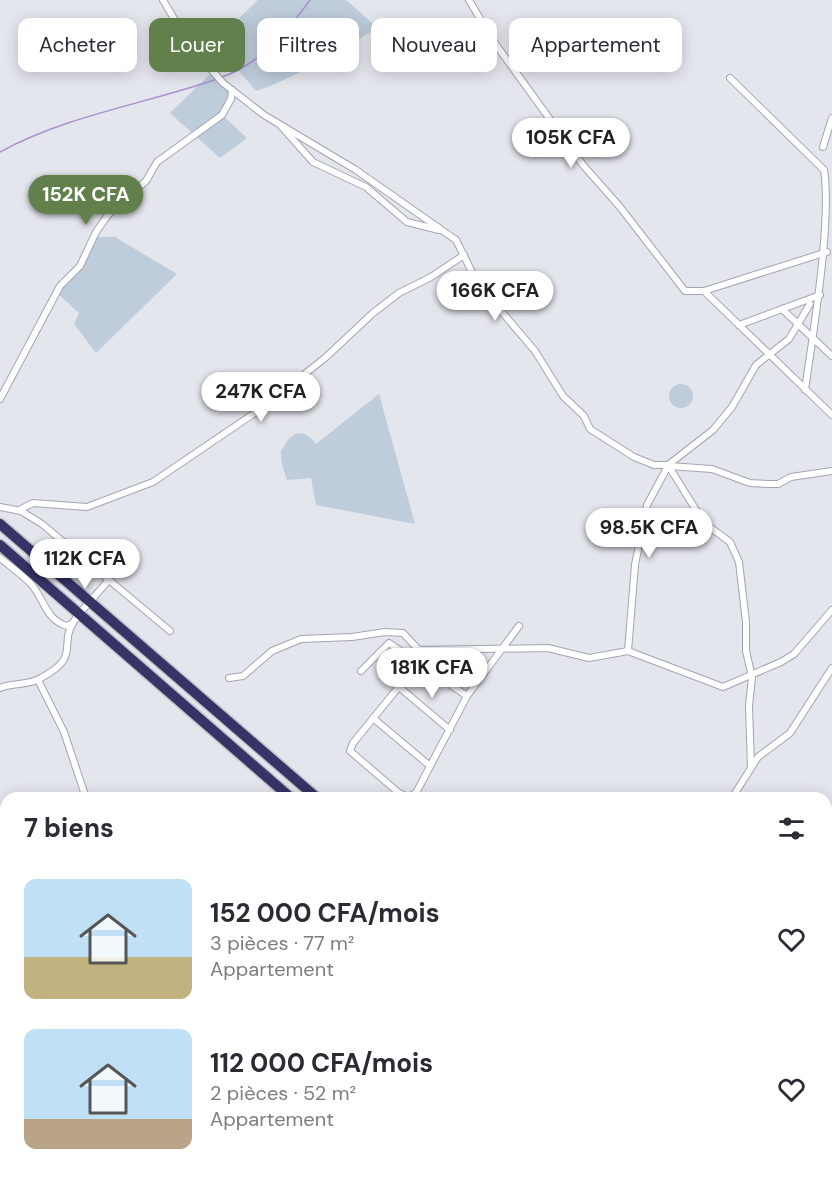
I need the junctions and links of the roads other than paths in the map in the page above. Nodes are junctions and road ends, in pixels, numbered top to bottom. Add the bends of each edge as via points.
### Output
1 (163, 0) edge
2 (469, 0) edge
3 (730, 78) dead end
4 (232, 90) junction
5 (832, 118) edge
6 (279, 124) junction
7 (823, 147) dead end
8 (443, 231) junction
9 (828, 235) edge
10 (827, 252) junction
11 (464, 255) junction
12 (704, 291) junction
13 (820, 295) junction
14 (810, 304) dead end
15 (782, 309) junction
16 (739, 325) junction
17 (799, 325) junction
18 (813, 338) junction
19 (769, 354) junction
20 (832, 356) edge
21 (805, 390) junction
22 (0, 399) edge
23 (832, 415) edge
24 (668, 465) junction
25 (832, 471) edge
26 (0, 507) edge
27 (19, 510) junction
28 (0, 524) edge
29 (0, 545) edge
30 (0, 558) edge
31 (108, 581) junction
32 (91, 602) junction
33 (832, 610) edge
34 (76, 619) junction
35 (519, 626) dead end
36 (170, 631) dead end
37 (501, 650) junction
38 (628, 651) junction
39 (419, 662) junction
40 (832, 668) edge
41 (361, 671) dead end
42 (752, 674) junction
43 (229, 678) dead end
44 (38, 680) junction
45 (399, 687) junction
46 (0, 688) edge
47 (467, 696) junction
48 (373, 718) junction
49 (450, 730) junction
50 (430, 766) junction
51 (751, 768) junction
52 (84, 792) edge
53 (284, 792) edge
54 (310, 792) edge
55 (398, 792) edge
56 (417, 792) edge
57 (736, 792) edge

1 - 4 street via 199,57
2 - 12 street via 494,42 583,165 685,291
3 - 9 street via 824,170 829,187
4 - 6 street
4 - 22 street via 222,115 157,162 146,181 108,215 80,266 60,286
5 - 7 street
6 - 8 street via 356,170
6 - 8 street via 313,162 366,187 407,222
8 - 11 street via 456,240
9 - 10 street
10 - 12 street
10 - 13 street
11 - 24 street via 486,300 501,310 535,351 563,396 584,416 590,429 634,457 662,467
11 - 27 street via 399,293 325,358 274,393 259,410 153,482 87,507 33,503
12 - 16 street
13 - 15 street
13 - 18 street
14 - 17 street
15 - 16 street
15 - 17 street
16 - 19 street
17 - 18 street
17 - 19 street via 785,343
18 - 20 street
18 - 21 street
19 - 21 street
19 - 24 street via 747,379 726,416
21 - 23 street
24 - 25 street via 711,469 750,483 769,484
24 - 38 street via 647,505 635,565
24 - 42 street via 698,515 730,542 737,557 746,651
26 - 27 street
27 - 31 street via 42,524
28 - 32 highway
29 - 34 highway
30 - 34 street via 31,584 43,607 56,620 67,626
31 - 32 street
31 - 36 street
32 - 34 street
32 - 54 highway
33 - 42 street via 794,654
34 - 44 street via 68,655
34 - 53 highway
35 - 37 street
37 - 38 street via 548,648 589,658
37 - 43 street via 422,650 403,633 385,632 301,639 272,651 243,676
37 - 47 street
38 - 42 street via 723,687
39 - 41 street via 389,643
39 - 45 street
39 - 47 street
40 - 51 street via 789,733 768,748
42 - 51 street
44 - 46 street
44 - 52 street via 61,725
45 - 48 street
45 - 49 street
47 - 49 street
48 - 50 street
48 - 55 street via 351,746 353,756
49 - 50 street
50 - 56 street
51 - 57 street

